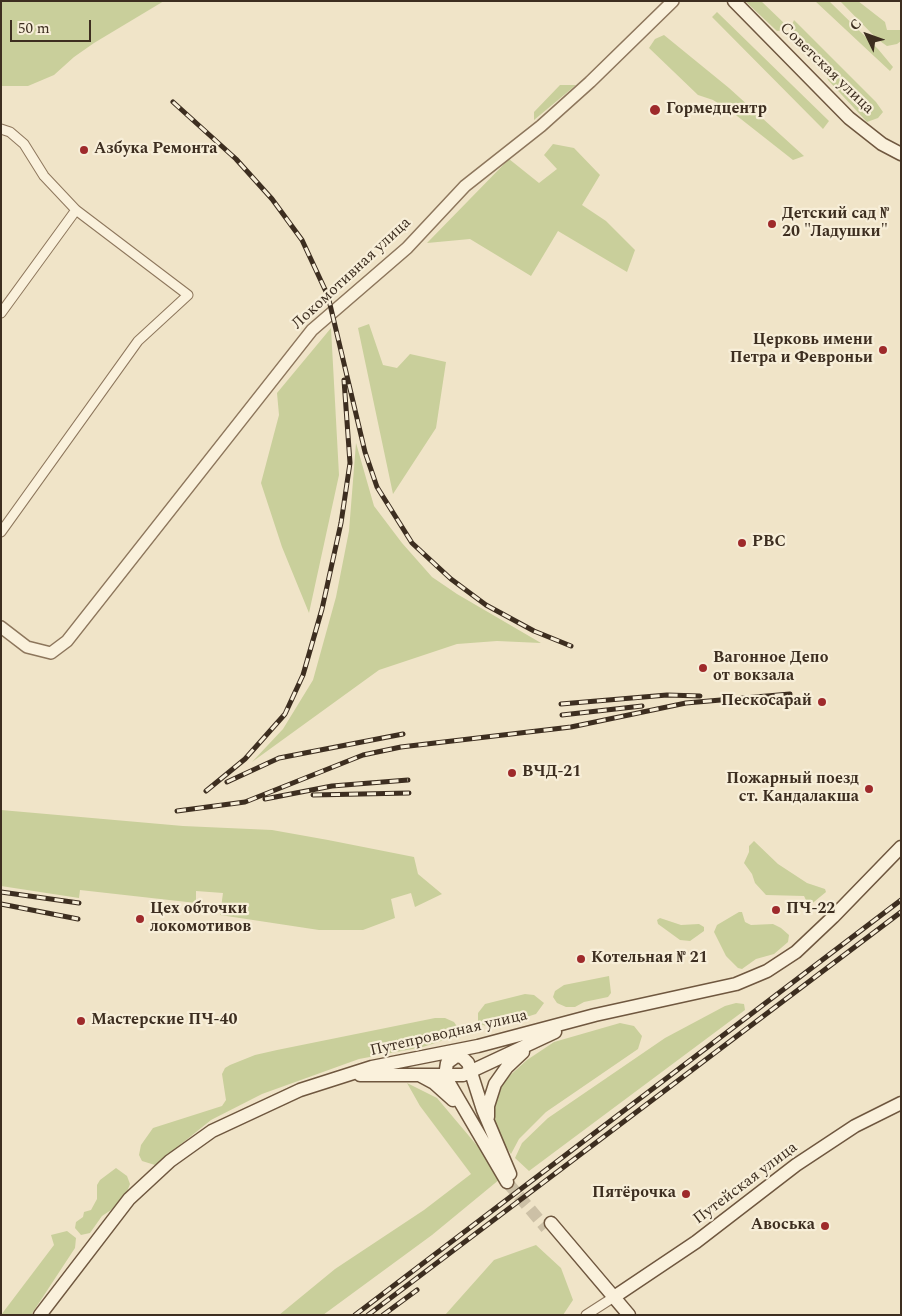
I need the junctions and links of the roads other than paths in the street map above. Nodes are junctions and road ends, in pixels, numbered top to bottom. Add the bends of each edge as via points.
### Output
1 (673, 1) edge
2 (734, 1) edge
3 (1, 129) edge
4 (901, 154) edge
5 (76, 210) junction
6 (1, 313) edge
7 (1, 532) edge
8 (1, 627) edge
9 (901, 847) edge
10 (596, 1015) junction
11 (550, 1034) junction
12 (478, 1046) junction
13 (438, 1054) junction
14 (454, 1056) junction
15 (472, 1072) junction
16 (416, 1074) junction
17 (345, 1076) junction
18 (445, 1076) junction
19 (901, 1103) edge
20 (467, 1115) junction
21 (489, 1125) junction
22 (549, 1225) tunnel mouth
23 (614, 1296) junction
24 (40, 1315) edge
25 (586, 1315) edge
26 (629, 1315) edge

1 - 8 street, Локомотивная улица via 548,120 464,186 407,248 312,330 67,641 51,653 28,647
2 - 4 main road, Советская улица via 850,118 882,144
3 - 5 street via 24,144 44,176
5 - 6 street
5 - 7 street via 188,295 138,341
9 - 10 main road, Путепроводная улица via 834,917 796,952 767,971 736,984
10 - 11 main road
10 - 12 main road, Путепроводная улица
11 - 15 main road
11 - 21 main road via 507,1066 494,1084 488,1106
12 - 13 main road, Путепроводная улица
12 - 14 main road
13 - 14 main road
13 - 17 main road, Путепроводная улица via 372,1067
14 - 15 main road via 462,1057
14 - 18 main road via 446,1063
15 - 18 main road
15 - 21 main road
16 - 17 main road
16 - 18 main road
16 - 20 main road via 442,1089
17 - 24 main road, Путепроводная улица via 300,1090 212,1131 183,1151 129,1199
18 - 20 main road
19 - 23 main road, Путейская улица via 855,1126 796,1165 696,1242
20 - 21 main road via 510,1180
22 - 23 main road via 575,1261
23 - 25 street
23 - 26 main road

